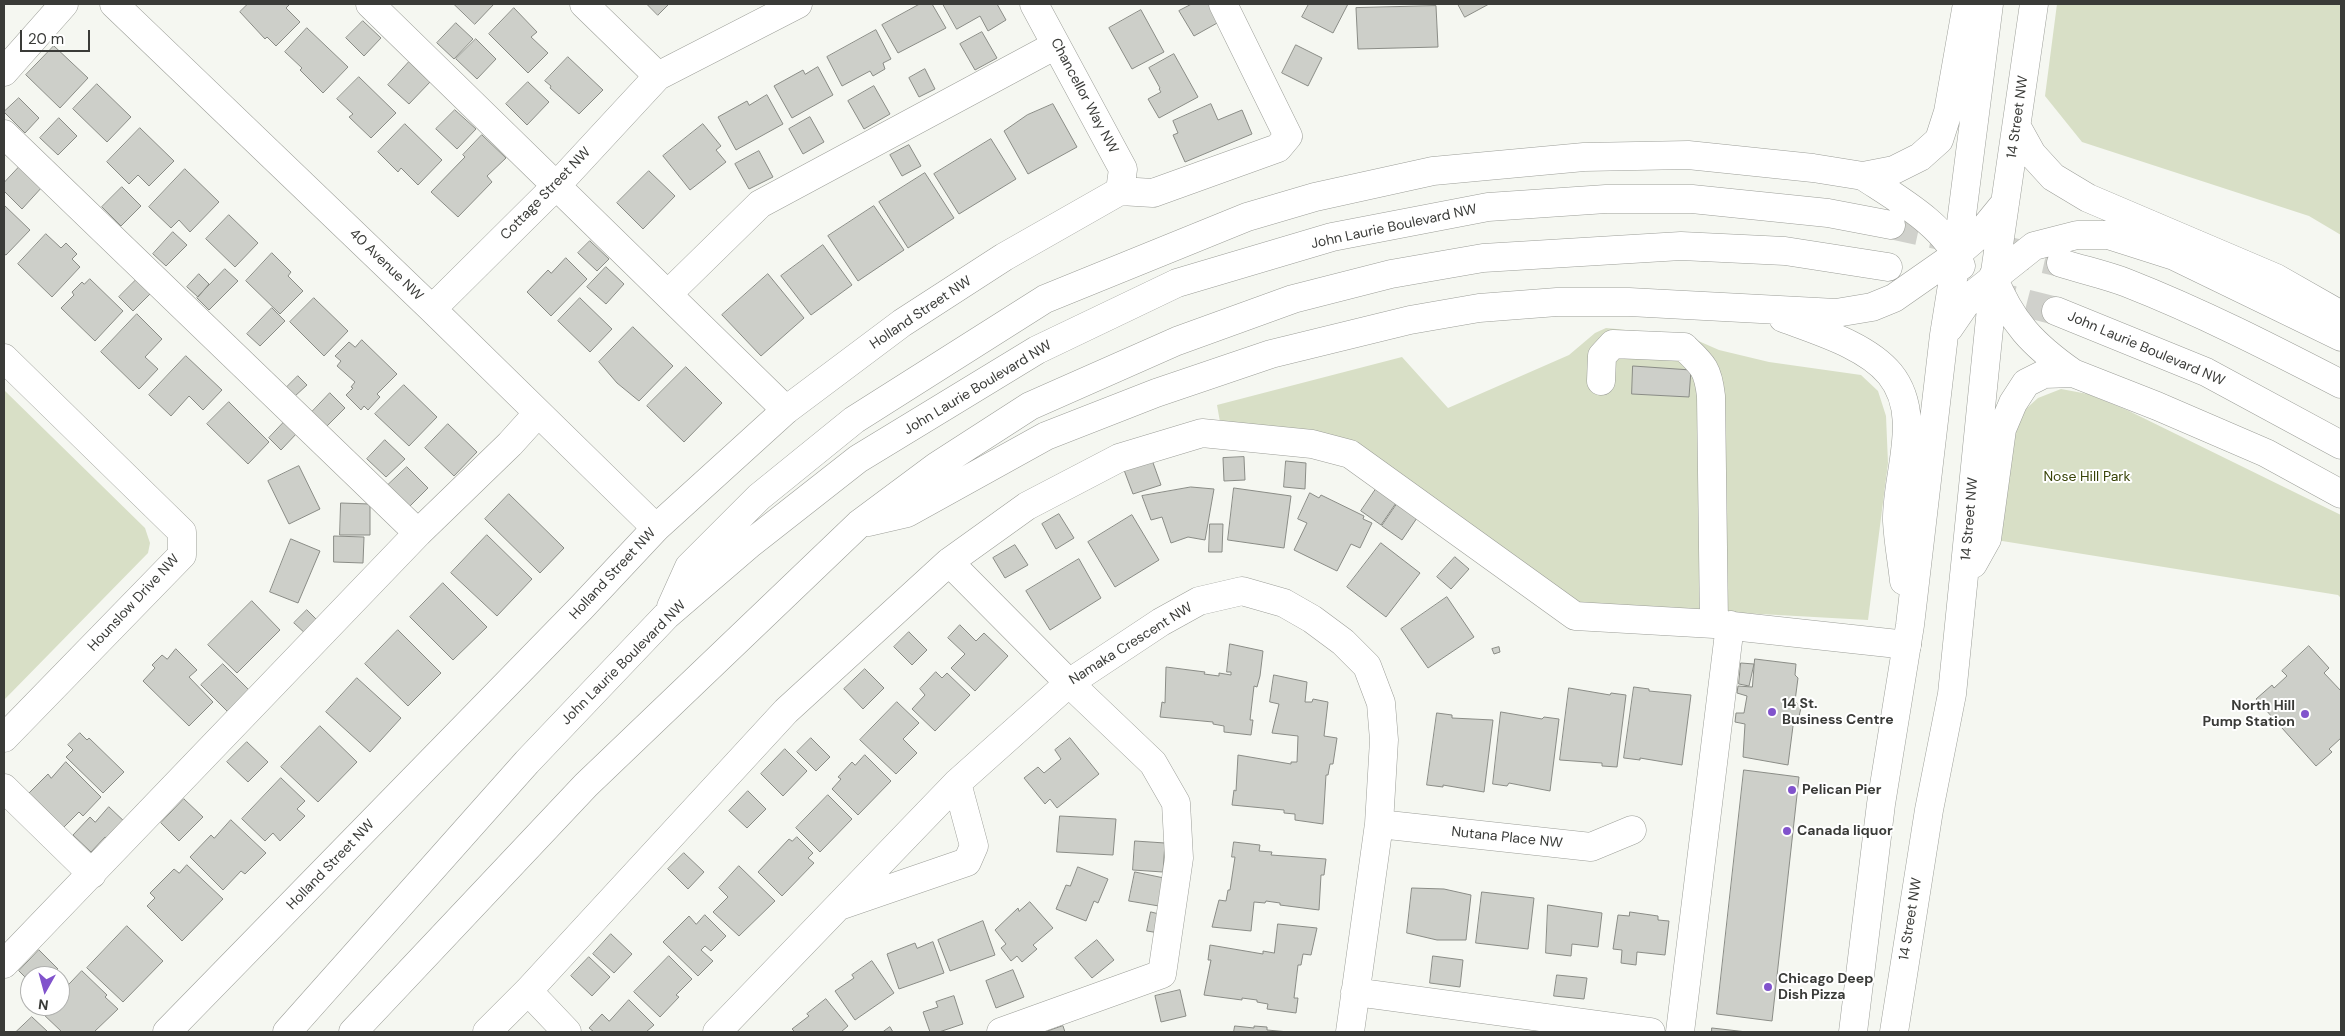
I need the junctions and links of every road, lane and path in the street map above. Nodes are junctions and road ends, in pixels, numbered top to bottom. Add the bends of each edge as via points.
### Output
1 (64, 4) edge
2 (114, 4) edge
3 (370, 4) edge
4 (584, 4) edge
5 (798, 4) edge
6 (1034, 4) edge
7 (1223, 4) edge
8 (1967, 4) edge
9 (1989, 4) edge
10 (2034, 4) edge
11 (1056, 45) junction
12 (4, 72) edge
13 (658, 76) junction
14 (2017, 127) junction
15 (4, 134) edge
16 (1863, 176) junction
17 (557, 185) junction
18 (1120, 191) junction
19 (1964, 200) junction
20 (2005, 203) junction
21 (1891, 224) tunnel mouth
22 (1978, 236) junction
23 (1957, 254) junction
24 (2061, 263) tunnel mouth
25 (1888, 267) dead end
26 (1994, 279) junction
27 (668, 294) junction
28 (1971, 296) junction
29 (432, 309) junction
30 (1765, 310) junction
31 (2056, 311) tunnel mouth
32 (2341, 315) edge
33 (1944, 335) junction
34 (2341, 337) edge
35 (1987, 343) junction
36 (4, 358) edge
37 (2073, 373) junction
38 (1601, 381) dead end
39 (2341, 384) edge
40 (786, 410) junction
41 (538, 413) junction
42 (2341, 445) edge
43 (2341, 494) edge
44 (859, 524) junction
45 (656, 528) junction
46 (418, 533) junction
47 (949, 562) junction
48 (1964, 580) junction
49 (666, 616) junction
50 (1722, 624) junction
51 (1908, 635) junction
52 (1069, 683) junction
53 (4, 738) edge
54 (957, 783) junction
55 (4, 788) edge
56 (1380, 824) junction
57 (1632, 830) dead end
58 (92, 874) junction
59 (837, 907) junction
60 (4, 964) edge
61 (528, 991) junction
62 (1355, 992) junction
63 (167, 1032) edge
64 (287, 1032) edge
65 (353, 1032) edge
66 (487, 1032) edge
67 (568, 1032) edge
68 (717, 1032) edge
69 (1001, 1032) edge
70 (1350, 1032) edge
71 (1651, 1032) edge
72 (1680, 1032) edge
73 (1852, 1032) edge
74 (1894, 1032) edge

1 - 12 main road
2 - 29 main road, 40 Avenue NW
3 - 17 main road
4 - 13 main road
5 - 13 main road
6 - 11 main road, Chancellor Way NW
7 - 18 main road via 1288,136 1278,148 1153,193
8 - 16 main road via 1948,112 1939,140 1920,157 1894,170
9 - 19 main road
10 - 14 main road, 14 Street NW
11 - 18 main road, Chancellor Way NW via 1123,169
11 - 27 main road via 760,204
13 - 17 main road, Cottage Street NW
14 - 20 main road, 14 Street NW
14 - 32 main road via 2032,154 2053,177 2088,198 2276,278
15 - 46 main road
16 - 23 main road via 1924,218
16 - 49 main road via 1688,155 1584,157 1433,171 1315,197 1247,217 1045,299 854,420 759,497 689,567
17 - 27 main road
17 - 29 main road, Cottage Street NW
18 - 40 main road, Holland Street NW via 1004,257 902,323
19 - 22 main road
19 - 23 main road
20 - 22 main road
20 - 26 main road, 14 Street NW
21 - 49 main road, John Laurie Boulevard NW via 1828,212 1692,199 1606,199 1488,207 1332,237 1177,283 1037,350 858,460 751,543
22 - 23 main road
22 - 26 main road
23 - 28 main road
23 - 30 main road via 1894,298 1872,307 1836,313
23 - 33 main road
24 - 39 main road via 2125,282 2192,310
25 - 44 main road via 1785,251 1681,246 1483,258 1391,274 1284,302 1177,341 1030,406 937,466
26 - 28 main road
26 - 34 main road via 2034,246 2077,234 2108,235 2174,256
26 - 35 main road, 14 Street NW
26 - 37 main road via 2019,327 2045,354
27 - 40 main road
28 - 33 main road
28 - 35 main road
29 - 41 main road, 40 Avenue NW
30 - 44 main road via 1557,302 1479,308 1401,323 1271,354 1156,393 1046,436 907,513
30 - 51 main road via 1858,349 1889,373 1903,394 1908,420 1897,520
31 - 42 main road, John Laurie Boulevard NW via 2206,372
33 - 51 main road
35 - 48 main road, 14 Street NW
36 - 53 main road, Hounslow Drive NW via 182,532 182,555
37 - 43 main road via 2266,453
37 - 48 main road via 2044,374 2026,383 2013,403 2002,429 1987,539
38 - 50 main road via 1602,356 1614,344 1684,347 1701,362 1709,376
40 - 45 main road, Holland Street NW
41 - 45 main road, 40 Avenue NW
41 - 46 main road
44 - 65 main road via 586,786
45 - 63 main road, Holland Street NW
46 - 58 main road
47 - 50 main road via 1027,506 1119,458 1202,433 1312,444 1350,454 1575,616
47 - 52 main road
47 - 61 main road via 786,711
48 - 74 main road, 14 Street NW via 1952,694 1929,810
49 - 64 main road, John Laurie Boulevard NW via 527,762
50 - 51 main road
50 - 72 main road
51 - 73 main road via 1881,804
52 - 54 main road, Namaka Crescent NW
52 - 56 main road, Namaka Crescent NW via 1161,622 1199,601 1242,591 1284,603 1343,642 1367,666 1381,703 1384,740
52 - 69 main road via 1153,764 1176,803 1179,858 1162,974
54 - 59 main road, Namaka Crescent NW
54 - 59 main road, Namaka Crescent NW via 974,846 967,862
55 - 58 main road
56 - 57 main road, Nutana Place NW via 1591,847
56 - 62 main road, Namaka Crescent NW
58 - 60 main road
59 - 68 main road, Namaka Crescent NW
61 - 66 main road
61 - 67 main road
62 - 70 main road, Namaka Crescent NW
62 - 71 main road

